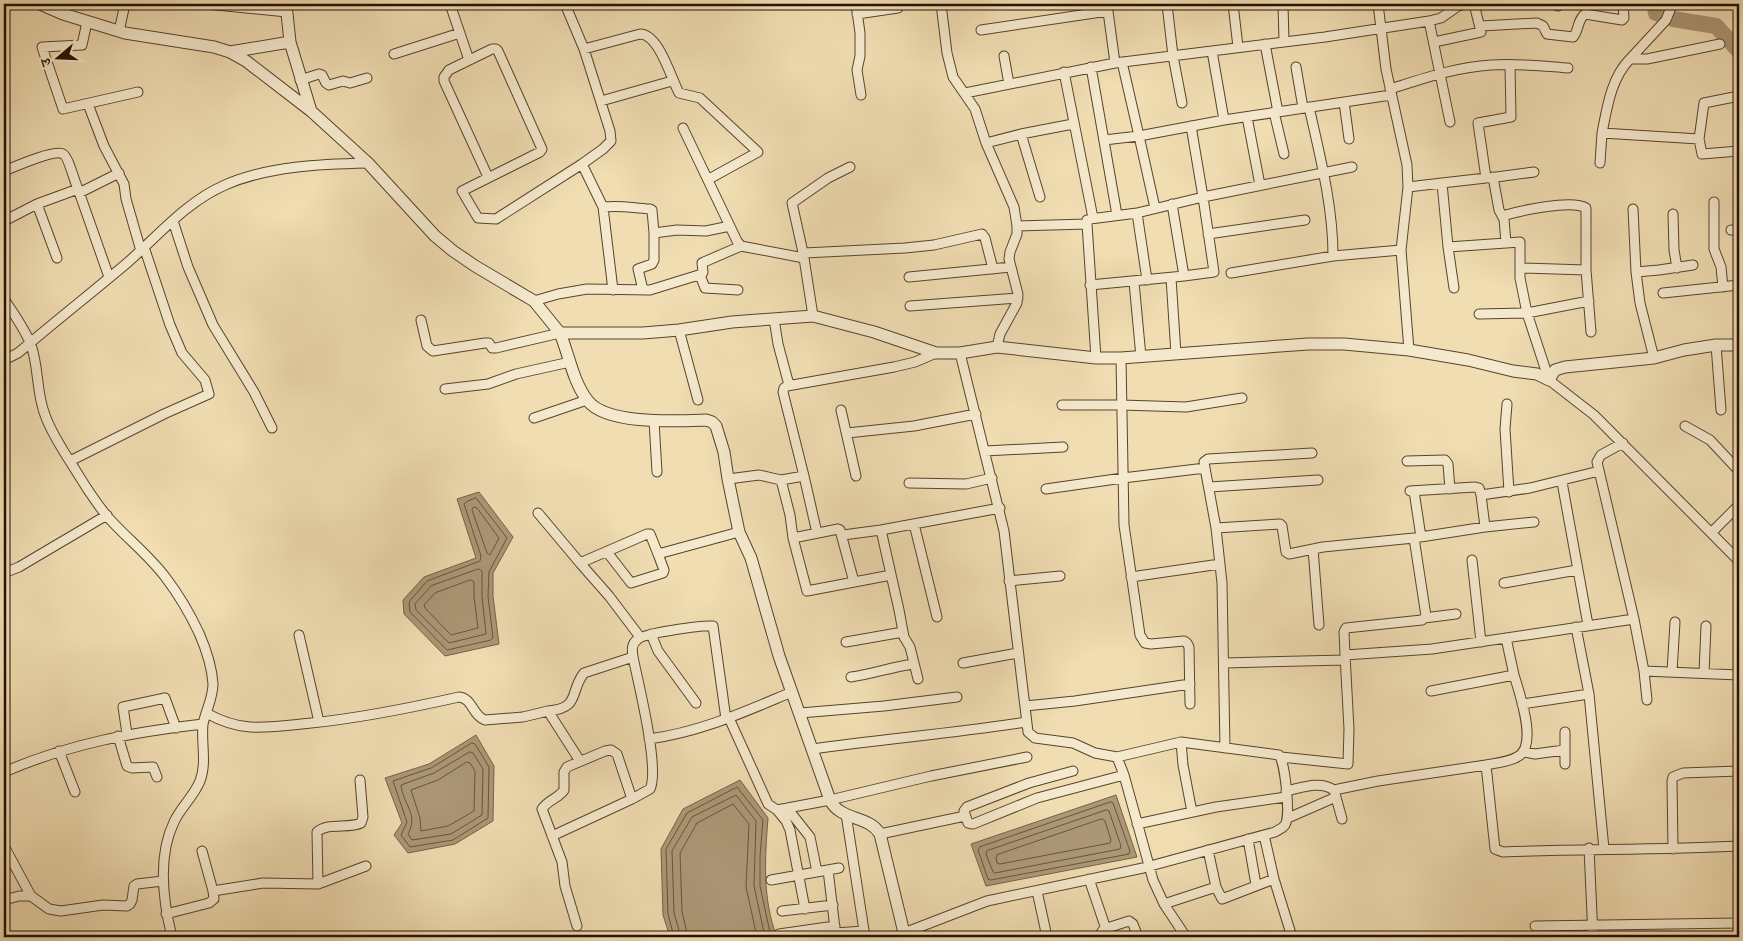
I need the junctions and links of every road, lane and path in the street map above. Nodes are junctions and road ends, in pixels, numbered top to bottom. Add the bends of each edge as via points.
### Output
1 (40, 4) edge
2 (125, 4) edge
3 (206, 4) edge
4 (218, 4) edge
5 (450, 4) edge
6 (565, 4) edge
7 (856, 4) edge
8 (941, 4) edge
9 (1167, 4) edge
10 (1233, 4) edge
11 (1283, 4) edge
12 (1378, 4) edge
13 (1466, 4) edge
14 (1474, 4) edge
15 (1623, 4) edge
16 (1677, 4) edge
17 (1108, 7) edge
18 (287, 8) edge
19 (898, 8) dead end
20 (857, 14) junction
21 (1429, 21) junction
22 (87, 22) junction
23 (1481, 26) junction
24 (1382, 29) junction
25 (982, 30) dead end
26 (119, 32) junction
27 (460, 33) junction
28 (1284, 41) junction
29 (290, 42) junction
30 (1434, 42) junction
31 (1265, 44) junction
32 (1720, 44) dead end
33 (1238, 47) junction
34 (584, 49) junction
35 (1212, 51) junction
36 (230, 52) junction
37 (394, 54) dead end
38 (1004, 56) dead end
39 (1173, 56) junction
40 (1630, 59) junction
41 (469, 60) junction
42 (1118, 63) junction
43 (1510, 65) junction
44 (1091, 67) junction
45 (1296, 67) dead end
46 (1568, 68) dead end
47 (1064, 72) junction
48 (1440, 74) junction
49 (367, 78) dead end
50 (300, 80) junction
51 (672, 80) junction
52 (1009, 84) junction
53 (138, 92) dead end
54 (1391, 92) junction
55 (965, 93) junction
56 (861, 95) dead end
57 (1739, 96) edge
58 (601, 102) junction
59 (1344, 102) junction
60 (1182, 103) dead end
61 (88, 104) junction
62 (1306, 108) junction
63 (311, 110) junction
64 (1276, 112) junction
65 (1247, 116) junction
66 (1224, 120) junction
67 (1450, 122) dead end
68 (1073, 124) junction
69 (1191, 126) junction
70 (683, 128) dead end
71 (1602, 133) junction
72 (1021, 134) junction
73 (1139, 136) junction
74 (1349, 139) dead end
75 (1699, 139) junction
76 (1104, 140) junction
77 (986, 143) junction
78 (1739, 151) edge
79 (1284, 154) dead end
80 (368, 163) junction
81 (1600, 163) dead end
82 (582, 164) junction
83 (850, 167) dead end
84 (1352, 167) dead end
85 (4, 170) edge
86 (1534, 172) dead end
87 (119, 173) junction
88 (1323, 173) junction
89 (488, 177) junction
90 (1490, 178) junction
91 (709, 179) junction
92 (1442, 183) junction
93 (1260, 185) junction
94 (1408, 187) junction
95 (78, 191) junction
96 (1203, 196) junction
97 (1040, 197) dead end
98 (1714, 202) dead end
99 (37, 204) junction
100 (1172, 204) junction
101 (604, 208) junction
102 (1155, 208) junction
103 (1633, 209) dead end
104 (1137, 213) junction
105 (1674, 214) dead end
106 (1117, 215) junction
107 (1502, 216) junction
108 (1305, 220) dead end
109 (4, 221) edge
110 (173, 221) junction
111 (1090, 221) junction
112 (730, 226) junction
113 (1017, 226) junction
114 (654, 233) junction
115 (1208, 234) junction
116 (1506, 243) junction
117 (741, 246) junction
118 (1448, 247) junction
119 (142, 249) junction
120 (1402, 250) junction
121 (804, 256) junction
122 (1333, 256) junction
123 (57, 258) dead end
124 (1693, 264) dead end
125 (1011, 267) junction
126 (1520, 268) junction
127 (1677, 268) junction
128 (992, 269) junction
129 (1586, 270) junction
130 (1636, 272) junction
131 (1231, 273) dead end
132 (700, 275) junction
133 (1184, 276) junction
134 (109, 277) junction
135 (909, 277) dead end
136 (1171, 278) junction
137 (1147, 280) junction
138 (1134, 282) junction
139 (1090, 285) junction
140 (1739, 286) edge
141 (1723, 287) junction
142 (1454, 288) dead end
143 (613, 290) junction
144 (643, 290) junction
145 (738, 290) dead end
146 (1663, 293) dead end
147 (1018, 298) junction
148 (4, 299) edge
149 (534, 301) junction
150 (1589, 301) junction
151 (910, 306) dead end
152 (1527, 313) junction
153 (1479, 314) dead end
154 (812, 316) junction
155 (774, 319) junction
156 (421, 320) dead end
157 (679, 330) junction
158 (1591, 332) dead end
159 (560, 334) junction
160 (30, 343) junction
161 (1716, 345) junction
162 (1739, 345) edge
163 (997, 347) junction
164 (1410, 350) junction
165 (936, 353) junction
166 (960, 353) junction
167 (1176, 354) junction
168 (1141, 357) junction
169 (1096, 358) junction
170 (1120, 358) junction
171 (1654, 358) junction
172 (4, 360) edge
173 (570, 362) junction
174 (1549, 380) junction
175 (787, 386) junction
176 (445, 389) dead end
177 (1242, 398) dead end
178 (588, 400) junction
179 (698, 400) dead end
180 (1506, 404) dead end
181 (1062, 405) dead end
182 (1121, 405) junction
183 (841, 410) dead end
184 (1721, 410) dead end
185 (976, 414) junction
186 (534, 418) dead end
187 (654, 421) junction
188 (1685, 426) dead end
189 (272, 428) dead end
190 (847, 433) junction
191 (1623, 443) junction
192 (1063, 447) dead end
193 (985, 451) junction
194 (1312, 453) dead end
195 (70, 461) junction
196 (1407, 461) dead end
197 (1205, 468) junction
198 (1598, 471) junction
199 (657, 472) dead end
200 (1739, 472) edge
201 (804, 476) junction
202 (856, 476) dead end
203 (992, 478) junction
204 (1123, 478) junction
205 (728, 479) junction
206 (782, 480) junction
207 (1318, 480) dead end
208 (1562, 482) junction
209 (909, 484) dead end
210 (1209, 487) junction
211 (1450, 488) junction
212 (1046, 489) dead end
213 (1509, 492) junction
214 (1481, 495) junction
215 (1739, 505) edge
216 (1000, 508) junction
217 (538, 514) dead end
218 (107, 515) junction
219 (1534, 522) dead end
220 (914, 524) junction
221 (1485, 527) junction
222 (1216, 528) junction
223 (881, 530) junction
224 (739, 532) junction
225 (816, 533) junction
226 (1710, 533) junction
227 (843, 535) junction
228 (1418, 537) junction
229 (793, 538) junction
230 (1313, 549) junction
231 (607, 552) junction
232 (658, 554) junction
233 (1472, 560) dead end
234 (1739, 561) edge
235 (580, 564) junction
236 (1220, 564) junction
237 (1577, 570) junction
238 (4, 573) edge
239 (891, 575) junction
240 (1060, 576) dead end
241 (1131, 578) junction
242 (1009, 581) junction
243 (854, 582) junction
244 (1504, 583) dead end
245 (1456, 614) dead end
246 (937, 617) dead end
247 (1424, 618) junction
248 (1634, 619) junction
249 (1675, 622) dead end
250 (1318, 625) dead end
251 (1588, 625) junction
252 (1706, 626) dead end
253 (1576, 627) junction
254 (903, 632) junction
255 (651, 634) junction
256 (299, 635) dead end
257 (640, 637) junction
258 (1506, 638) junction
259 (846, 642) dead end
260 (1482, 642) junction
261 (1018, 652) junction
262 (632, 657) junction
263 (1345, 658) junction
264 (963, 663) dead end
265 (1224, 663) junction
266 (913, 664) junction
267 (1644, 671) junction
268 (1672, 672) junction
269 (1704, 673) junction
270 (1514, 675) junction
271 (1739, 675) edge
272 (851, 676) dead end
273 (918, 679) dead end
274 (1190, 684) junction
275 (1432, 691) dead end
276 (792, 692) junction
277 (1589, 694) junction
278 (957, 697) dead end
279 (1647, 700) dead end
280 (696, 703) dead end
281 (1190, 704) dead end
282 (1522, 704) junction
283 (1025, 706) junction
284 (548, 711) junction
285 (206, 713) junction
286 (800, 714) junction
287 (728, 719) junction
288 (319, 722) junction
289 (1026, 722) junction
290 (203, 724) junction
291 (176, 728) junction
292 (1564, 732) dead end
293 (123, 735) junction
294 (649, 740) junction
295 (1181, 742) junction
296 (1226, 748) junction
297 (812, 749) junction
298 (1564, 750) junction
299 (59, 751) junction
300 (1524, 752) junction
301 (1117, 757) junction
302 (1281, 757) junction
303 (1027, 758) dead end
304 (580, 761) junction
305 (1565, 764) dead end
306 (1486, 765) junction
307 (1073, 770) dead end
308 (1739, 771) edge
309 (4, 772) edge
310 (1124, 776) junction
311 (157, 777) dead end
312 (360, 780) dead end
313 (75, 792) dead end
314 (1286, 794) junction
315 (1336, 794) junction
316 (632, 799) junction
317 (830, 800) junction
318 (787, 808) junction
319 (777, 810) junction
320 (1192, 812) junction
321 (846, 814) junction
322 (966, 816) junction
323 (1288, 818) junction
324 (1342, 820) dead end
325 (1137, 824) junction
326 (880, 834) junction
327 (1264, 835) junction
328 (552, 836) junction
329 (1248, 839) junction
330 (4, 846) edge
331 (1739, 846) edge
332 (1589, 848) junction
333 (1604, 849) junction
334 (1673, 849) junction
335 (1208, 850) junction
336 (202, 851) dead end
337 (366, 866) dead end
338 (1149, 866) junction
339 (839, 868) dead end
340 (828, 870) junction
341 (817, 872) junction
342 (800, 876) junction
343 (1089, 879) junction
344 (1274, 879) junction
345 (163, 880) junction
346 (771, 880) dead end
347 (318, 884) junction
348 (1256, 885) junction
349 (1216, 887) junction
350 (213, 891) junction
351 (1037, 891) junction
352 (32, 896) junction
353 (4, 900) edge
354 (1164, 904) junction
355 (833, 905) junction
356 (805, 909) junction
357 (782, 912) dead end
358 (166, 914) junction
359 (1739, 923) edge
360 (1592, 925) junction
361 (578, 926) dead end
362 (1535, 926) dead end
363 (835, 932) edge
364 (1104, 933) edge
365 (779, 934) dead end
366 (864, 934) edge
367 (905, 935) edge
368 (172, 937) edge
369 (1047, 937) edge
370 (1138, 937) edge
371 (1186, 937) edge
372 (1292, 937) edge
373 (1593, 937) edge

1 - 22 street
2 - 26 street
3 - 4 street
4 - 18 street
5 - 27 street
6 - 34 street
7 - 20 street
8 - 55 street via 953,77
9 - 39 street
10 - 33 street
11 - 28 street
12 - 24 street
13 - 21 street via 1442,18
14 - 23 street
15 - 23 street via 1622,20 1585,14 1573,37 1547,34 1538,23
16 - 40 street via 1672,5 1666,20
17 - 25 street
17 - 42 street
18 - 29 street
19 - 20 street
20 - 56 street via 860,45 857,70
21 - 24 street
21 - 30 street
22 - 26 street
22 - 61 street via 82,44 42,47 63,109
23 - 30 street via 1479,33
24 - 28 street
24 - 54 street
26 - 36 street
27 - 37 street
27 - 41 street
28 - 31 street
29 - 36 street
29 - 50 street
30 - 48 street
31 - 33 street
31 - 64 street
32 - 40 street
33 - 35 street
34 - 51 street via 644,34 661,51
34 - 58 street
35 - 39 street
35 - 66 street
36 - 63 street
38 - 52 street
39 - 42 street
39 - 60 street
40 - 71 street via 1621,70 1610,96
41 - 89 street via 446,73 444,81
41 - 89 street via 492,49 498,51 542,145 540,152
42 - 44 street
42 - 73 street
43 - 46 street
43 - 48 street via 1489,65
43 - 90 street via 1511,117 1478,123
44 - 47 street
44 - 76 street
45 - 62 street
47 - 52 street
47 - 68 street
48 - 54 street
48 - 67 street
49 - 50 street via 330,85 319,74
50 - 63 street
51 - 58 street
51 - 91 street via 679,93 700,98 758,152
52 - 55 street
53 - 61 street
54 - 59 street
54 - 94 street via 1407,165
55 - 77 street via 975,109
57 - 75 street via 1704,103
58 - 82 street via 611,141
59 - 62 street
59 - 74 street
61 - 87 street via 104,146
62 - 64 street
62 - 88 street
63 - 80 street
64 - 65 street
64 - 79 street
65 - 66 street
65 - 93 street
66 - 69 street
68 - 72 street
68 - 111 street
69 - 73 street
69 - 96 street
70 - 91 street
71 - 75 street
71 - 81 street
72 - 77 street
72 - 97 street
73 - 76 street
73 - 102 street
75 - 78 street via 1702,154
76 - 106 street
77 - 113 street via 1014,207
80 - 110 street via 324,164 250,177 207,194
80 - 149 street via 453,252
82 - 89 street via 496,219 478,218 462,191
82 - 101 street
83 - 121 street via 792,202
84 - 88 street
85 - 95 street via 60,153 66,156
86 - 90 street
87 - 95 street
87 - 119 street
88 - 93 street
88 - 122 street
90 - 92 street
90 - 107 street
91 - 112 street
92 - 94 street
92 - 118 street
93 - 96 street
94 - 120 street
95 - 99 street
95 - 134 street
96 - 100 street
96 - 115 street
98 - 141 street via 1714,249 1721,267
99 - 109 street
99 - 123 street
100 - 102 street
100 - 133 street
101 - 114 street via 624,205 650,209
101 - 143 street
102 - 104 street
103 - 130 street
104 - 106 street
104 - 137 street
105 - 127 street
106 - 111 street
107 - 116 street
107 - 129 street via 1554,206 1584,207
108 - 115 street
110 - 119 street
110 - 189 street via 214,326
111 - 113 street
111 - 139 street
112 - 114 street via 706,231
112 - 117 street
113 - 125 street via 1010,252
114 - 144 street via 653,262 638,269
115 - 133 street via 1214,272
116 - 118 street
116 - 126 street via 1520,242
117 - 121 street
117 - 132 street via 704,262
118 - 142 street
119 - 134 street
119 - 195 street via 182,353 205,380 208,394
120 - 122 street
120 - 164 street
121 - 128 street via 905,248 982,234 986,238
121 - 154 street
122 - 131 street
124 - 127 street
125 - 128 street
125 - 147 street
126 - 129 street
126 - 152 street
127 - 130 street
128 - 135 street
129 - 150 street
130 - 171 street
132 - 144 street
132 - 145 street via 705,288
133 - 136 street
134 - 160 street
136 - 137 street
136 - 167 street
137 - 138 street
138 - 139 street
138 - 168 street
139 - 169 street
140 - 141 street
141 - 146 street
143 - 144 street
143 - 149 street via 587,289
147 - 151 street
147 - 163 street
148 - 160 street
149 - 159 street
150 - 152 street
150 - 158 street
152 - 153 street
152 - 174 street
154 - 155 street
154 - 165 street
155 - 157 street
155 - 175 street
156 - 159 street via 427,346 437,352 486,343 492,348 499,348
157 - 159 street
157 - 179 street
159 - 173 street
160 - 172 street
160 - 195 street via 45,415
161 - 162 street
161 - 171 street
161 - 184 street
163 - 166 street
163 - 169 street
164 - 167 street via 1308,344
164 - 174 street via 1537,374
165 - 166 street
165 - 175 street via 894,367
166 - 185 street
167 - 168 street
168 - 170 street
169 - 170 street
170 - 182 street
171 - 174 street via 1565,367 1555,370
173 - 176 street via 488,384
173 - 178 street
174 - 191 street via 1588,409
175 - 201 street via 783,392
177 - 182 street via 1186,407
178 - 186 street
178 - 187 street via 604,413
180 - 213 street
181 - 182 street
182 - 204 street
183 - 190 street
185 - 190 street via 914,426
185 - 193 street
187 - 199 street
187 - 205 street via 712,422 724,452
188 - 200 street via 1710,440
190 - 202 street
191 - 198 street via 1599,458
191 - 226 street
192 - 193 street
193 - 203 street
194 - 197 street via 1208,459 1204,462
195 - 218 street
196 - 211 street via 1445,460
197 - 204 street
197 - 210 street
198 - 208 street
198 - 248 street
201 - 206 street
201 - 225 street
203 - 209 street via 970,484
203 - 216 street
204 - 212 street
204 - 241 street via 1124,525
205 - 206 street via 760,475
205 - 224 street
206 - 229 street
207 - 210 street
208 - 213 street
208 - 237 street
210 - 222 street
211 - 214 street via 1475,487 1479,488
211 - 228 street via 1412,491
213 - 214 street
214 - 221 street
215 - 226 street
216 - 220 street
216 - 242 street
217 - 235 street
218 - 238 street
218 - 285 street via 166,577 204,644 212,674 212,696
219 - 221 street
220 - 223 street
220 - 246 street
221 - 228 street
222 - 230 street via 1280,524 1286,552 1292,554
222 - 236 street
223 - 227 street
223 - 239 street
224 - 232 street
224 - 276 street via 751,558
225 - 227 street via 838,529
225 - 229 street
226 - 234 street
227 - 243 street
228 - 230 street
228 - 247 street
229 - 243 street via 807,591
230 - 250 street
231 - 232 street via 650,534
231 - 232 street via 631,583 662,573 664,570
231 - 235 street
233 - 260 street
235 - 257 street
236 - 241 street
236 - 265 street
237 - 244 street
237 - 251 street
239 - 243 street
239 - 254 street
240 - 242 street
241 - 274 street via 1142,640 1151,644 1187,643
242 - 261 street
245 - 247 street
247 - 263 street via 1346,628
248 - 251 street
248 - 267 street
249 - 268 street
251 - 253 street
252 - 269 street
253 - 258 street
253 - 277 street
254 - 259 street
254 - 266 street
255 - 257 street
255 - 280 street via 658,651
255 - 287 street via 713,626
256 - 288 street
257 - 262 street via 632,645
258 - 260 street
258 - 270 street
260 - 263 street
261 - 264 street
261 - 283 street
262 - 284 street via 584,673 569,705
262 - 294 street
263 - 265 street
263 - 302 street via 1348,764
265 - 296 street
266 - 272 street
266 - 273 street
267 - 268 street
267 - 279 street
268 - 269 street
269 - 271 street
270 - 275 street
270 - 282 street
274 - 281 street
274 - 283 street
276 - 286 street
276 - 287 street
277 - 282 street
277 - 333 street
278 - 286 street
282 - 300 street via 1528,734
283 - 289 street
284 - 288 street via 485,720 476,714 468,700 459,697 394,712
284 - 304 street
285 - 288 street via 249,727
285 - 290 street
286 - 297 street
287 - 294 street via 684,734
287 - 319 street via 768,804
289 - 297 street
289 - 301 street via 1028,732 1035,738 1073,743 1095,753
290 - 291 street
290 - 345 street via 202,775 168,836
291 - 293 street
291 - 293 street via 165,698 123,707
292 - 298 street
293 - 299 street
293 - 311 street via 127,766 153,766
294 - 316 street via 652,785
295 - 296 street
295 - 301 street
295 - 320 street
296 - 302 street
297 - 317 street
298 - 300 street via 1535,754
298 - 305 street
299 - 309 street
299 - 313 street
300 - 306 street via 1518,757
301 - 310 street
302 - 314 street
303 - 317 street
304 - 316 street via 605,751 615,751
304 - 328 street via 565,769 563,793 542,809
306 - 315 street
306 - 332 street via 1495,849 1503,852
307 - 322 street via 966,807
308 - 334 street via 1673,777
310 - 322 street via 1037,798 973,824
310 - 325 street
312 - 347 street via 361,823 324,828 317,832
314 - 315 street via 1324,785
314 - 320 street
314 - 323 street
315 - 323 street
315 - 324 street
316 - 328 street
317 - 318 street
317 - 321 street via 835,809
318 - 319 street
318 - 341 street via 810,837
319 - 342 street via 788,826
320 - 325 street
321 - 326 street via 873,825
321 - 366 street
322 - 326 street
323 - 327 street via 1281,829
325 - 338 street
326 - 367 street
327 - 329 street
327 - 344 street
328 - 361 street
329 - 335 street
329 - 348 street
330 - 352 street
331 - 334 street
332 - 333 street
332 - 360 street
333 - 334 street
335 - 338 street
335 - 349 street
336 - 350 street
337 - 347 street
338 - 343 street
338 - 354 street
339 - 340 street
340 - 341 street
340 - 355 street
341 - 342 street
342 - 346 street
342 - 356 street
343 - 351 street
343 - 364 street
344 - 348 street
344 - 372 street
345 - 352 street via 134,886 132,900 127,906 55,910
345 - 358 street
347 - 350 street via 263,883
348 - 349 street via 1222,898
349 - 354 street
350 - 358 street via 214,899 209,904
351 - 367 street via 970,906
351 - 369 street
352 - 353 street
354 - 371 street
355 - 356 street
355 - 363 street
356 - 357 street
358 - 368 street
359 - 360 street
360 - 362 street
360 - 373 street
363 - 365 street
363 - 366 street
364 - 370 street via 1131,922

